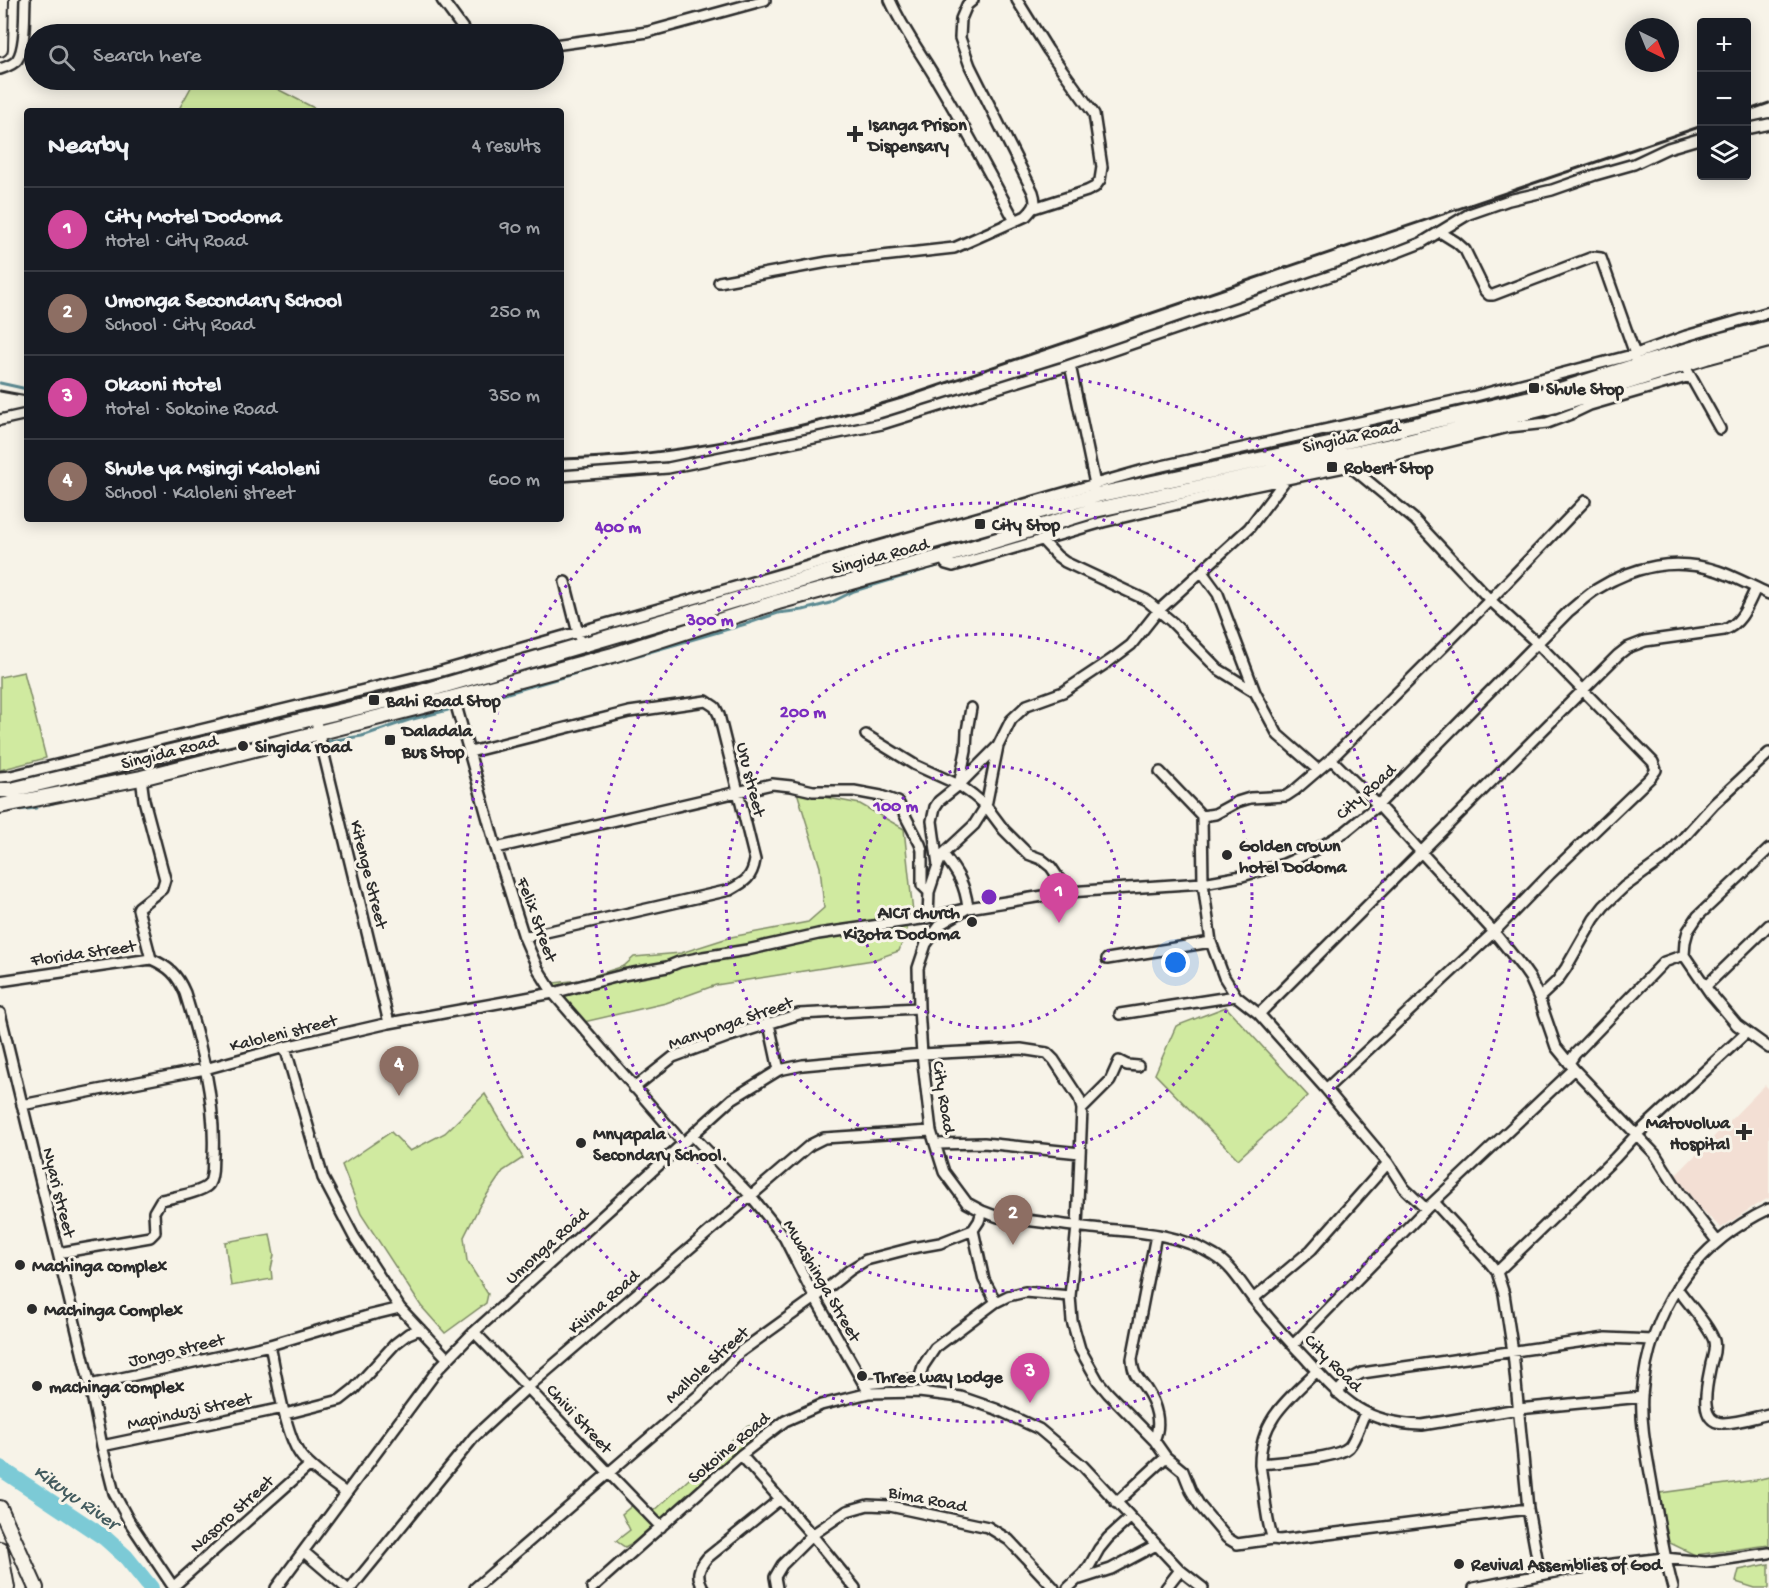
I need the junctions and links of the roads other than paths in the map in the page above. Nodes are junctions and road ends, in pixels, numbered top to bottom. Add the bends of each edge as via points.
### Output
1 (1, 0) edge
2 (25, 0) edge
3 (442, 0) edge
4 (765, 0) edge
5 (890, 0) edge
6 (973, 0) edge
7 (1017, 0) edge
8 (747, 3) edge
9 (460, 24) edge
10 (564, 44) edge
11 (0, 49) edge
12 (0, 69) edge
13 (1769, 124) edge
14 (1751, 128) edge
15 (1697, 139) edge
16 (1035, 208) junction
17 (1015, 221) junction
18 (1440, 232) junction
19 (719, 282) dead end
20 (1769, 312) edge
21 (1769, 328) edge
22 (1769, 340) edge
23 (1637, 359) junction
24 (1070, 365) junction
25 (1687, 370) junction
26 (24, 415) edge
27 (0, 420) edge
28 (1720, 429) dead end
29 (1343, 455) junction
30 (564, 476) edge
31 (1286, 479) junction
32 (1096, 490) junction
33 (1586, 501) dead end
34 (1042, 540) junction
35 (942, 557) junction
36 (1202, 572) junction
37 (565, 582) dead end
38 (1756, 588) junction
39 (1769, 594) edge
40 (1490, 600) junction
41 (1158, 611) junction
42 (579, 639) junction
43 (1537, 643) junction
44 (1583, 690) junction
45 (1255, 692) junction
46 (454, 698) junction
47 (971, 708) dead end
48 (315, 718) junction
49 (319, 733) junction
50 (866, 735) dead end
51 (998, 746) junction
52 (470, 752) junction
53 (1769, 753) edge
54 (1331, 759) junction
55 (1318, 770) junction
56 (1160, 772) dead end
57 (0, 777) edge
58 (141, 778) junction
59 (959, 785) junction
60 (0, 790) edge
61 (738, 792) junction
62 (1378, 805) junction
63 (0, 806) edge
64 (986, 806) junction
65 (1203, 816) junction
66 (496, 848) junction
67 (1769, 849) edge
68 (1421, 853) junction
69 (943, 854) junction
70 (938, 865) junction
71 (1203, 883) junction
72 (929, 892) junction
73 (1068, 892) junction
74 (968, 908) junction
75 (928, 918) junction
76 (1769, 926) edge
77 (1494, 932) junction
78 (524, 937) junction
79 (1211, 942) junction
80 (1684, 955) junction
81 (151, 959) junction
82 (1107, 959) dead end
83 (0, 981) edge
84 (1706, 986) junction
85 (553, 993) junction
86 (1236, 996) junction
87 (1539, 998) junction
88 (918, 1008) junction
89 (0, 1013) edge
90 (1120, 1014) dead end
91 (1259, 1014) junction
92 (389, 1023) junction
93 (769, 1024) junction
94 (1747, 1032) junction
95 (285, 1047) junction
96 (1769, 1048) edge
97 (922, 1054) junction
98 (1138, 1066) dead end
99 (1572, 1066) junction
100 (205, 1069) junction
101 (778, 1070) junction
102 (634, 1088) junction
103 (1326, 1089) junction
104 (22, 1105) junction
105 (1082, 1109) junction
106 (931, 1131) junction
107 (692, 1135) junction
108 (1636, 1135) junction
109 (682, 1143) junction
110 (936, 1143) junction
111 (1080, 1153) junction
112 (1388, 1163) junction
113 (751, 1196) junction
114 (1434, 1202) junction
115 (1426, 1209) junction
116 (1766, 1210) edge
117 (982, 1211) junction
118 (1769, 1222) edge
119 (1077, 1226) junction
120 (973, 1230) junction
121 (1156, 1234) junction
122 (1718, 1241) junction
123 (58, 1253) junction
124 (1497, 1272) junction
125 (1677, 1288) junction
126 (1070, 1296) junction
127 (816, 1298) junction
128 (1253, 1299) junction
129 (996, 1302) junction
130 (400, 1308) junction
131 (420, 1329) junction
132 (474, 1332) junction
133 (1653, 1340) junction
134 (270, 1345) junction
135 (1293, 1345) junction
136 (1513, 1352) junction
137 (448, 1359) junction
138 (1317, 1371) junction
139 (864, 1384) junction
140 (90, 1385) junction
141 (528, 1387) junction
142 (869, 1393) junction
143 (1337, 1393) junction
144 (1642, 1397) junction
145 (1518, 1409) junction
146 (284, 1411) junction
147 (1365, 1413) junction
148 (1769, 1414) edge
149 (1154, 1440) junction
150 (102, 1446) junction
151 (741, 1455) junction
152 (1166, 1458) junction
153 (1260, 1464) junction
154 (310, 1465) junction
155 (608, 1473) junction
156 (346, 1493) junction
157 (780, 1499) junction
158 (1116, 1503) junction
159 (0, 1508) edge
160 (1528, 1509) junction
161 (1130, 1518) junction
162 (661, 1527) junction
163 (812, 1535) junction
164 (1272, 1539) junction
165 (1156, 1545) junction
166 (0, 1549) edge
167 (304, 1552) junction
168 (1769, 1553) edge
169 (1664, 1558) junction
170 (1180, 1570) junction
171 (1540, 1574) junction
172 (1077, 1580) junction
173 (174, 1587) edge
174 (7, 1588) edge
175 (36, 1588) edge
176 (276, 1588) edge
177 (348, 1588) edge
178 (475, 1588) edge
179 (592, 1588) edge
180 (703, 1588) edge
181 (777, 1588) edge
182 (855, 1588) edge
183 (1054, 1588) edge
184 (1068, 1588) edge
185 (1166, 1588) edge
186 (1203, 1588) edge
187 (1474, 1588) edge
188 (1673, 1588) edge

1 - 11 highway
2 - 12 street via 19,57
3 - 9 street
4 - 8 street
5 - 17 street
6 - 16 street via 961,19 960,38 1033,192
7 - 16 street via 1094,114 1102,167 1095,187
8 - 10 street via 648,32
13 - 14 street
15 - 18 street via 1634,164 1484,209
16 - 17 street
17 - 19 street via 954,248 828,262
18 - 23 street via 1465,250 1489,295 1593,257 1601,258
18 - 24 street via 1377,260
20 - 23 street via 1686,336
21 - 23 highway, Singida Road
22 - 25 highway, Singida Road
23 - 29 highway, Singida Road via 1548,394
23 - 32 street via 1144,470
24 - 30 street via 882,424 668,468
24 - 32 street
25 - 28 street
25 - 29 highway, Singida Road
26 - 27 street
29 - 31 street
29 - 32 highway, Singida Road
29 - 35 highway, Singida Road via 1095,510
29 - 40 street via 1415,520
31 - 34 street
31 - 36 street via 1249,528
32 - 42 highway, Singida Road via 912,547
33 - 40 street
34 - 35 street via 953,566
34 - 41 street via 1065,562 1146,600
35 - 46 highway, Singida Road
36 - 41 street
36 - 45 street via 1218,594
37 - 42 street
38 - 39 street, City Road
38 - 43 street, City Road via 1718,571 1684,563 1659,564 1596,589
38 - 44 street via 1732,628 1634,644
40 - 43 street
40 - 54 street
41 - 45 street via 1218,669
41 - 51 street via 1131,645 1111,660 1063,692 1027,705 1011,720
42 - 48 highway, Singida Road via 418,693
42 - 57 street
43 - 44 street
43 - 62 street, City Road
44 - 68 street
44 - 77 street via 1653,762 1656,770
45 - 55 street via 1278,735
46 - 49 highway, Singida Road
46 - 52 street, Felix Street
47 - 59 street
48 - 49 street, Kitenge Street
48 - 60 highway, Singida Road
49 - 58 highway, Singida Road
49 - 92 street, Kitenge Street
50 - 59 street via 915,765
51 - 59 street
51 - 64 street
52 - 61 street, Uru street via 629,712 706,701 716,707 719,715
52 - 66 street, Felix Street
53 - 87 street via 1666,856 1604,906 1557,981
54 - 55 street
54 - 62 street
55 - 65 street via 1286,796 1250,798
56 - 65 street
58 - 63 highway, Singida Road
58 - 81 street via 165,879 162,889 138,909
59 - 64 street
59 - 70 street via 939,801 934,812
61 - 66 street
61 - 72 street via 772,784 813,791 854,791 898,802 921,844 922,885
61 - 78 street, Uru street via 755,860 744,883 730,890
62 - 68 street
62 - 71 street, City Road via 1345,832 1284,864
64 - 69 street via 974,825
64 - 73 street via 1028,854 1051,867
65 - 71 street
66 - 78 street, Felix Street
67 - 80 street via 1698,916 1688,931
68 - 77 street
68 - 91 street
69 - 70 street
69 - 74 street via 963,883
70 - 72 street
71 - 73 street, City Road
71 - 79 street
72 - 75 street
73 - 74 street, City Road
74 - 75 street, Kaloleni street
74 - 88 street, City Road via 941,924 926,944 918,968
75 - 85 street, Kaloleni street via 801,937
76 - 84 street
77 - 87 street via 1530,978
77 - 103 street
78 - 85 street, Felix Street
79 - 82 street
79 - 86 street
80 - 84 street
80 - 99 street via 1664,962 1575,1054
81 - 83 street, Florida Street
81 - 100 street, Florida Street via 166,966 181,984
84 - 94 street
85 - 92 street, Kaloleni street
85 - 102 street, Felix Street
86 - 90 street
86 - 91 street
87 - 99 street via 1556,1047
88 - 93 street, Manyonga Street via 799,1014
88 - 97 street, City Road
89 - 104 street, Nyari street
91 - 103 street
92 - 95 street, Kaloleni street
93 - 101 street
93 - 102 street, Manyonga Street via 673,1057
94 - 96 street
94 - 108 street
95 - 100 street, Kaloleni street
95 - 130 street via 323,1178 354,1238
97 - 101 street, Umonga Road
97 - 105 street, City Road via 1021,1050 1047,1053 1079,1098
97 - 106 street, City Road
98 - 105 street via 1119,1061 1110,1081
99 - 108 street
99 - 114 street
100 - 104 street, Kaloleni street
100 - 123 street, Florida Street via 214,1140 209,1184 161,1200 154,1212 155,1232 150,1238
101 - 107 street, Umonga Road via 732,1099
102 - 109 street, Felix Street
103 - 112 street
104 - 123 street, Nyari street
105 - 111 street, City Road
106 - 110 street, City Road
106 - 113 street, Kivina Road via 824,1138 810,1145
107 - 109 street, Umonga Road
107 - 113 street, Mwashinga Street
108 - 122 street via 1655,1154
108 - 124 street
109 - 132 street, Umonga Road
110 - 111 street via 984,1143
110 - 117 street, City Road via 944,1172 967,1203
111 - 119 street, City Road
112 - 115 street via 1404,1188
112 - 128 street via 1311,1250
113 - 127 street, Mwashinga Street via 784,1237
113 - 141 street, Kivina Road
114 - 115 street
114 - 124 street
115 - 135 street
116 - 118 street
116 - 122 street
117 - 119 street, City Road
117 - 120 street
119 - 121 street, City Road
119 - 126 street
120 - 127 street, Mallole Street via 940,1243 866,1260
120 - 129 street via 984,1280
121 - 128 street, City Road via 1218,1257
121 - 149 street via 1132,1359 1132,1370 1154,1404 1158,1422
122 - 125 street
123 - 140 street, Nyari street
124 - 136 street
125 - 133 street
125 - 148 street via 1713,1339 1707,1413 1724,1423
126 - 129 street via 1025,1292
126 - 149 street via 1080,1349 1098,1381
127 - 139 street, Mwashinga Street
127 - 155 street, Mallole Street via 740,1352 699,1395
128 - 135 street, City Road
129 - 139 street via 935,1348 916,1379
130 - 131 street
130 - 134 street, Jongo street
131 - 137 street
131 - 146 street, Mapinduzi Street via 395,1344 340,1400
132 - 137 street, Umonga Road
132 - 141 street, Chivi Street
133 - 136 street via 1606,1338
133 - 144 street
134 - 140 street, Jongo street
134 - 146 street
135 - 138 street, City Road
136 - 143 street via 1362,1373 1347,1381
136 - 145 street
137 - 156 street, Umonga Road
138 - 143 street, City Road
138 - 153 street via 1273,1417 1263,1441
139 - 142 street, Mwashinga Street
140 - 150 street, Nyari street
141 - 155 street, Chivi Street
141 - 177 street, Kivina Road via 475,1436
142 - 151 street, Sokoine Road via 821,1405 785,1422
142 - 158 street, Sokoine Road via 931,1393 961,1397 996,1409 1039,1429 1083,1466
143 - 147 street, City Road
144 - 145 street, City Road
144 - 169 street
145 - 147 street, City Road via 1422,1425 1386,1421
145 - 160 street
146 - 150 street, Mapinduzi Street
146 - 154 street via 296,1448
147 - 153 street via 1349,1447 1342,1452
149 - 152 street
150 - 173 street, Nyari street via 114,1493
151 - 157 street
151 - 162 street, Sokoine Road
152 - 158 street
152 - 164 street via 1183,1471 1200,1506 1227,1538 1237,1544
153 - 164 street
154 - 156 street
154 - 173 street, Nasoro Street
155 - 162 street, Chivi Street
155 - 178 street, Mallole Street
156 - 167 street, Umonga Road
157 - 163 street
157 - 180 street via 701,1565 698,1574
158 - 161 street, Sokoine Road
159 - 175 highway
160 - 164 street
160 - 171 street
161 - 165 street, Sokoine Road
161 - 172 street via 1103,1543
162 - 179 street, Sokoine Road
163 - 181 street, Bima Road via 782,1565 775,1577
163 - 182 street
163 - 183 street, Bima Road via 847,1511 868,1505 988,1527 1009,1540
165 - 170 street, Sokoine Road
165 - 172 street via 1111,1569
166 - 174 highway
167 - 176 street, Umonga Road
167 - 177 street
168 - 169 street via 1706,1562
169 - 171 street
169 - 188 street
170 - 185 street
170 - 186 street, Sokoine Road
171 - 187 street
172 - 184 street

